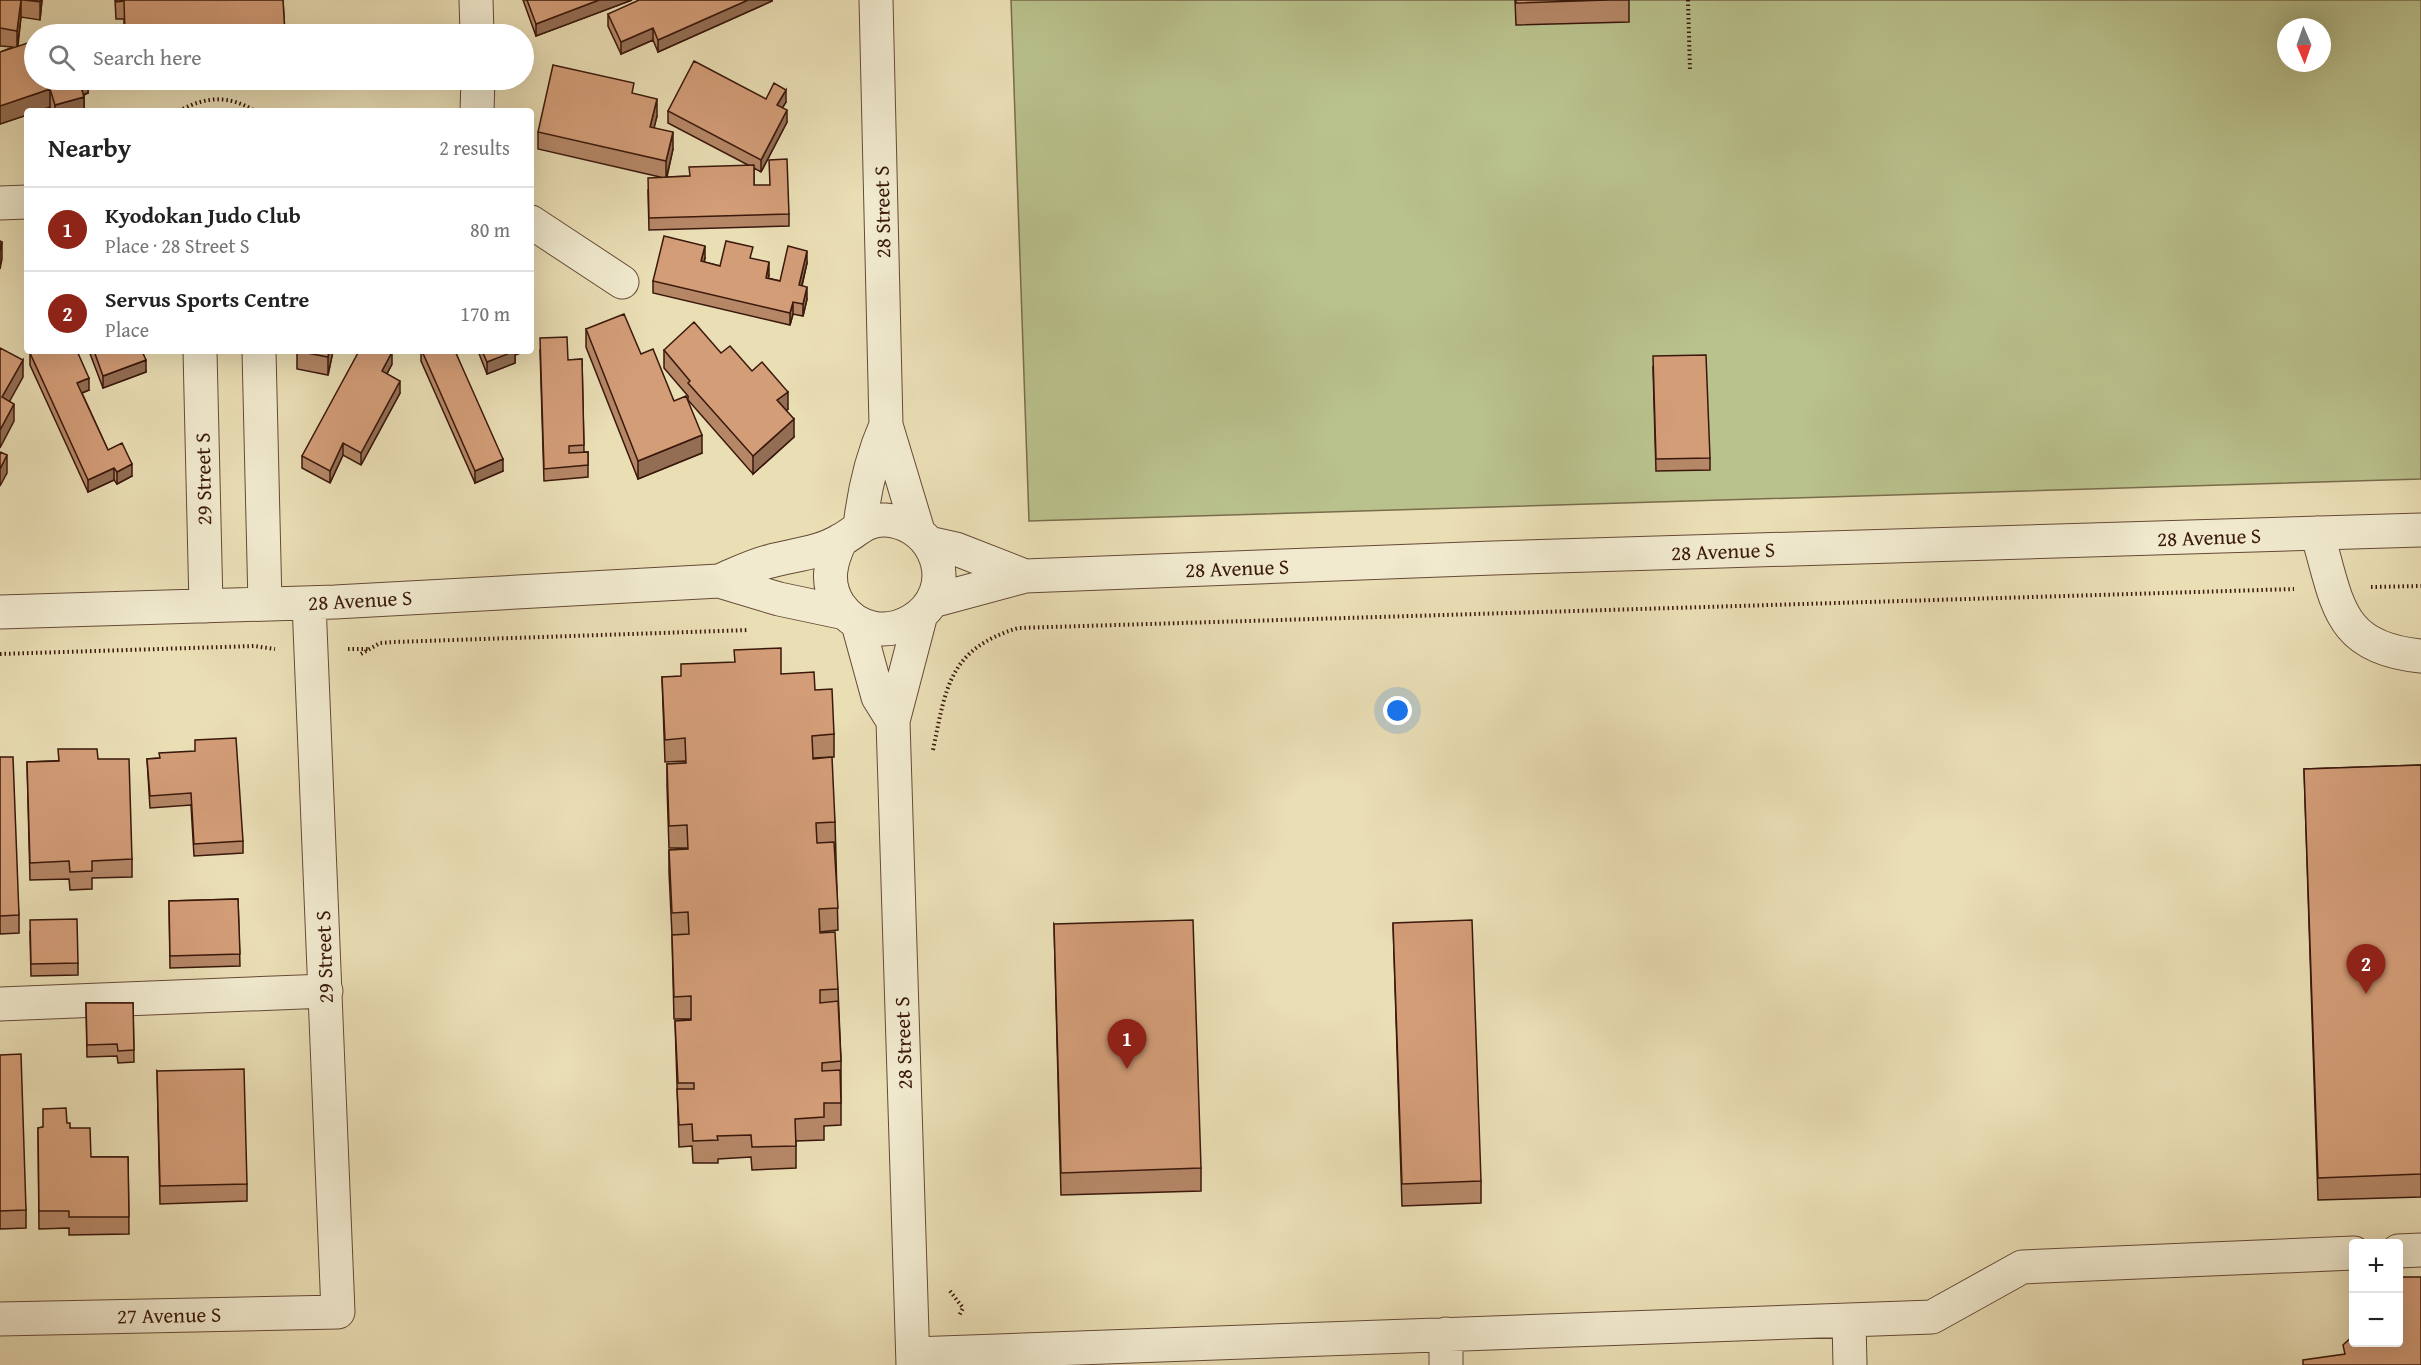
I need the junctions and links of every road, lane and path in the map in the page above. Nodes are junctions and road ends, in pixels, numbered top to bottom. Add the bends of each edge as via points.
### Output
1 (476, 0) edge
2 (876, 0) edge
3 (1689, 0) edge
4 (477, 24) edge
5 (1690, 70) dead end
6 (478, 90) edge
7 (184, 108) edge
8 (250, 108) edge
9 (477, 108) edge
10 (24, 202) edge
11 (0, 204) edge
12 (534, 224) edge
13 (622, 282) dead end
14 (200, 354) edge
15 (259, 354) edge
16 (886, 424) junction
17 (2421, 530) edge
18 (2317, 533) junction
19 (850, 534) junction
20 (923, 537) junction
21 (1025, 576) junction
22 (719, 581) junction
23 (2421, 586) edge
24 (2333, 588) junction
25 (309, 603) junction
26 (265, 604) junction
27 (206, 606) junction
28 (927, 607) junction
29 (0, 612) edge
30 (851, 618) junction
31 (758, 630) dead end
32 (274, 649) dead end
33 (0, 654) edge
34 (361, 654) dead end
35 (2421, 656) edge
36 (892, 721) junction
37 (932, 753) dead end
38 (326, 991) junction
39 (0, 1004) edge
40 (2421, 1250) edge
41 (2403, 1251) edge
42 (2349, 1253) edge
43 (949, 1288) dead end
44 (338, 1312) joint
45 (959, 1317) dead end
46 (0, 1319) edge
47 (1849, 1320) junction
48 (1446, 1350) edge
49 (913, 1360) edge
50 (1850, 1365) edge

1 - 4 street
2 - 16 street, 28 Street S
3 - 5 path
6 - 9 street
7 - 8 path via 217,98
10 - 11 street
12 - 13 street
14 - 27 street, 29 Street S
15 - 26 street
16 - 19 street
16 - 20 street
17 - 18 street, 28 Avenue S
18 - 21 street, 28 Avenue S
18 - 24 street
19 - 20 street via 885,520 902,523
19 - 22 street via 807,553 766,562
19 - 30 street via 831,560 830,579 834,597
20 - 21 street
20 - 28 street via 937,560 939,577
21 - 28 street
22 - 25 street, 28 Avenue S
22 - 30 street
23 - 24 path
24 - 35 street via 2342,614 2355,634 2398,654
24 - 37 path via 1018,628 991,636 971,651 952,674
25 - 26 street, 28 Avenue S
25 - 38 street, 29 Street S
26 - 27 street, 28 Avenue S
27 - 29 street, 28 Avenue S
28 - 30 street via 914,621 897,628 878,629
28 - 36 street
30 - 36 street via 878,697
31 - 34 path via 394,642 380,643
32 - 33 path via 254,646
36 - 49 street, 28 Street S
38 - 39 street
38 - 44 street, 29 Street S
40 - 41 street
42 - 47 street via 2022,1267 1932,1317
43 - 45 path via 963,1308
44 - 46 street, 27 Avenue S
47 - 48 street
47 - 50 street
48 - 49 street

